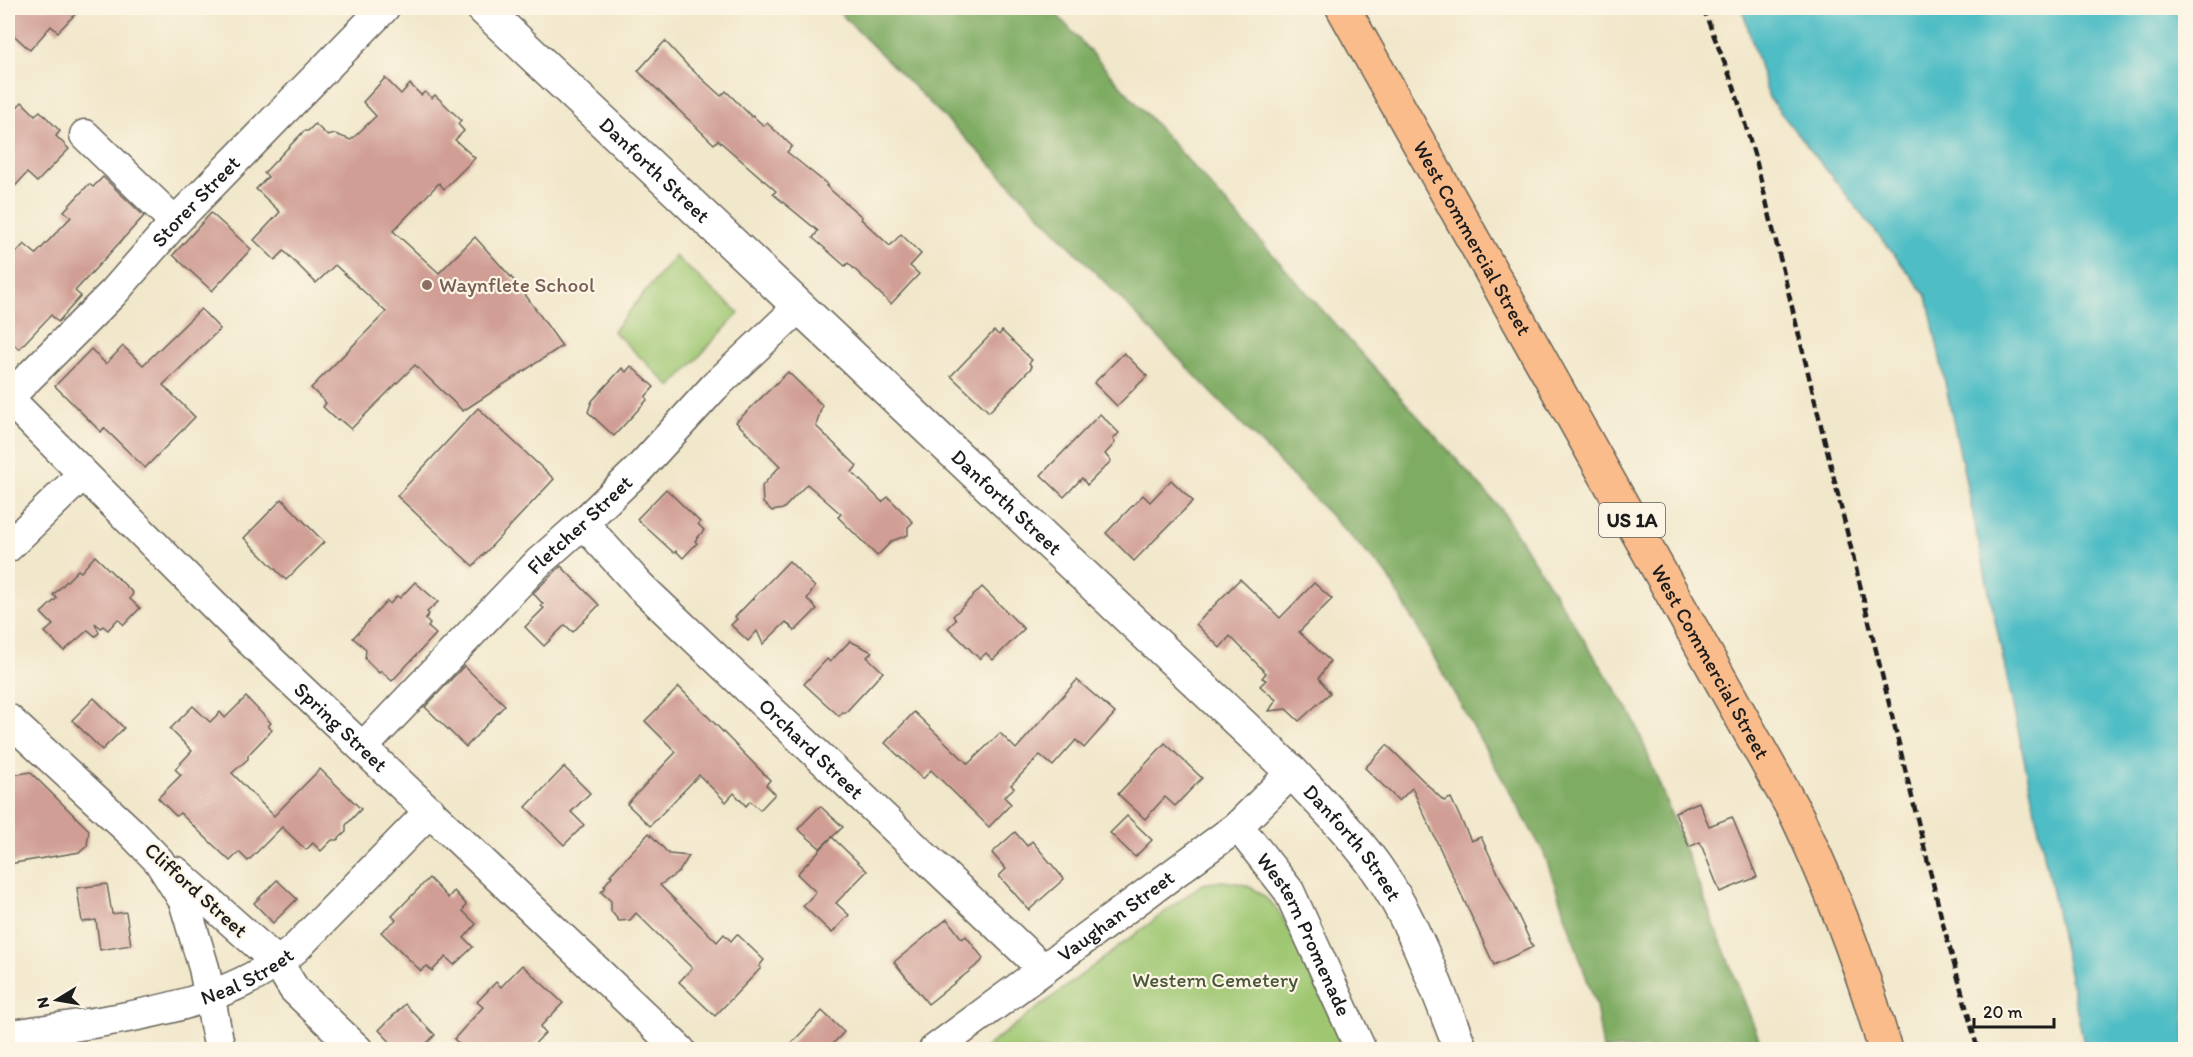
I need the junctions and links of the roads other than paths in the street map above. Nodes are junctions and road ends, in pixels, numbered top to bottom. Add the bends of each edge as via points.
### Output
1 (384, 8) edge
2 (483, 8) edge
3 (1343, 8) edge
4 (85, 135) dead end
5 (175, 222) junction
6 (799, 307) junction
7 (8, 398) edge
8 (83, 474) junction
9 (583, 523) junction
10 (8, 548) edge
11 (8, 719) edge
12 (364, 747) junction
13 (1292, 772) junction
14 (430, 811) junction
15 (1238, 826) junction
16 (133, 834) junction
17 (279, 963) junction
18 (1043, 969) junction
19 (210, 997) junction
20 (8, 1036) edge
21 (220, 1050) edge
22 (358, 1050) edge
23 (680, 1050) edge
24 (934, 1050) edge
25 (1360, 1050) edge
26 (1461, 1050) edge
27 (1885, 1050) edge

1 - 5 street, Storer Street
2 - 6 street, Danforth Street
3 - 27 main road, West Commercial Street / US 1A via 1797,816 1849,936
4 - 5 street
5 - 7 street, Storer Street via 114,292
6 - 9 street, Fletcher Street via 714,387
6 - 13 street, Danforth Street
7 - 8 street, Spring Street
8 - 10 street
8 - 12 street, Spring Street via 244,635
9 - 12 street, Fletcher Street via 538,563
9 - 18 street, Orchard Street via 640,586
11 - 16 street, Clifford Street
12 - 14 street, Spring Street
13 - 15 street, Vaughan Street
13 - 26 street, Danforth Street via 1332,813 1383,878 1421,950
14 - 17 street, Neal Street
14 - 23 street, Spring Street
15 - 18 street, Vaughan Street
15 - 25 street, Western Promenade via 1289,891
16 - 17 street, Clifford Street
16 - 19 street, Clifford Street via 159,861 184,901
17 - 19 street, Neal Street
17 - 22 street, Clifford Street via 294,989
18 - 24 street, Vaughan Street
19 - 20 street, Neal Street via 166,1009
19 - 21 street, Clifford Street

